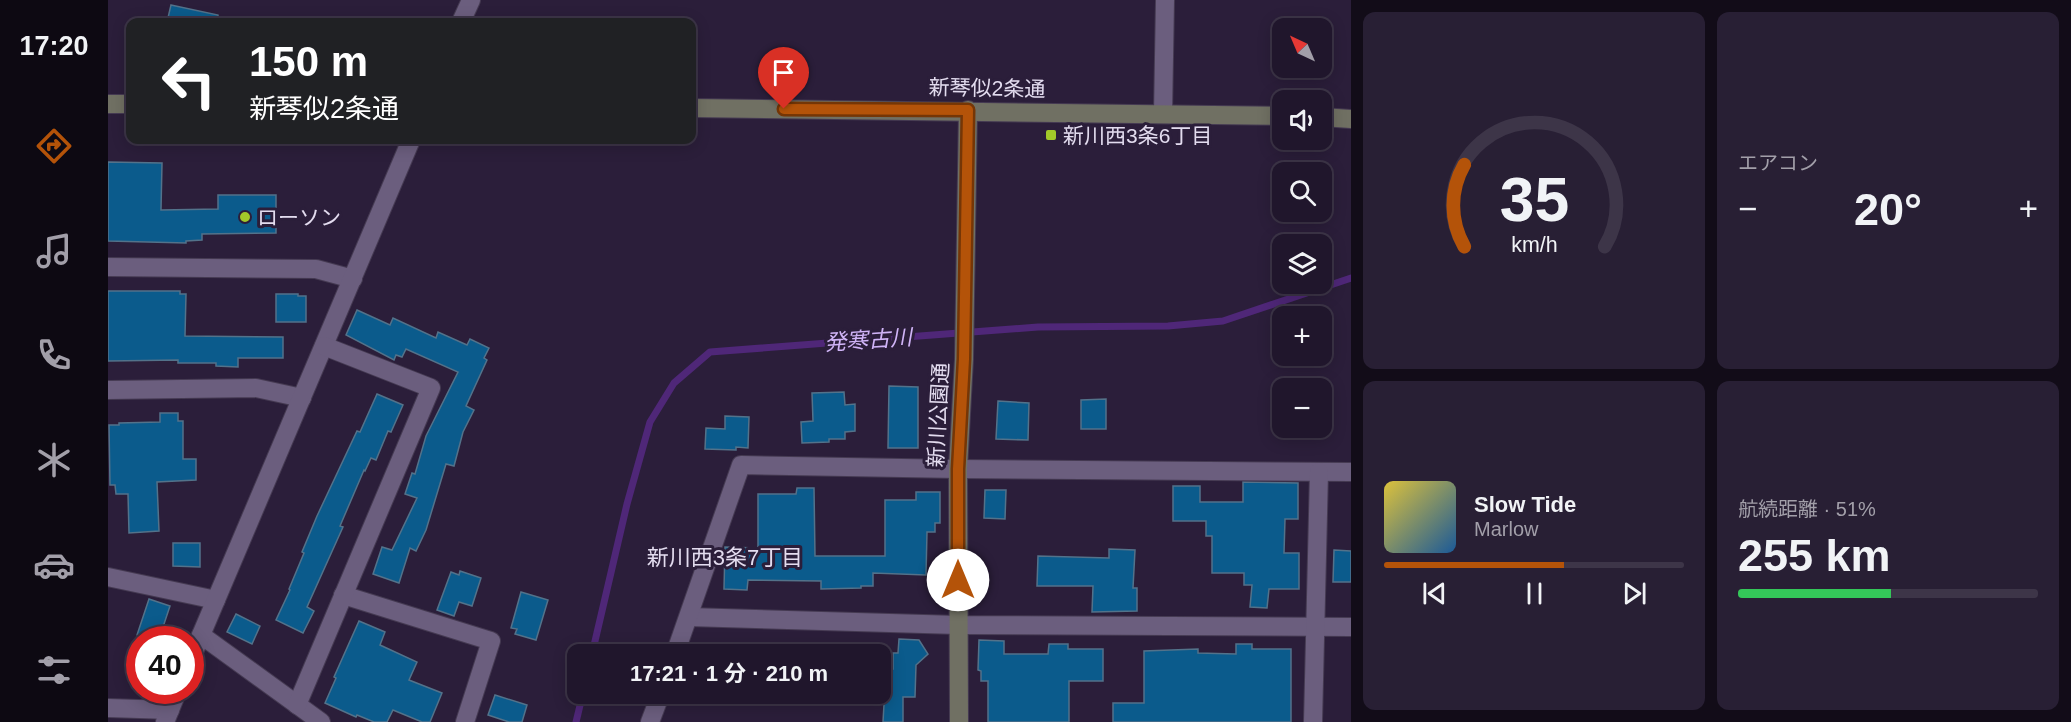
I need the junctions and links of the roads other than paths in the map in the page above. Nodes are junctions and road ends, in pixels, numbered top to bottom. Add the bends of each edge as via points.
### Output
1 (471, 0) edge
2 (1165, 0) edge
3 (463, 18) edge
4 (108, 104) edge
5 (126, 104) edge
6 (696, 108) edge
7 (968, 110) junction
8 (1163, 114) junction
9 (1272, 116) edge
10 (1332, 118) edge
11 (1351, 119) edge
12 (409, 144) edge
13 (108, 267) edge
14 (353, 279) junction
15 (324, 346) junction
16 (108, 390) edge
17 (302, 398) junction
18 (958, 469) junction
19 (1318, 472) junction
20 (1351, 472) edge
21 (108, 577) edge
22 (343, 595) junction
23 (216, 600) junction
24 (689, 617) junction
25 (958, 625) junction
26 (1315, 627) junction
27 (1351, 627) edge
28 (204, 628) edge
29 (204, 637) edge
30 (679, 644) edge
31 (657, 704) edge
32 (297, 705) junction
33 (108, 708) edge
34 (167, 716) edge
35 (321, 722) edge
36 (465, 722) edge
37 (650, 722) edge
38 (959, 722) edge
39 (1313, 722) edge

1 - 3 street
2 - 8 street
4 - 5 street
6 - 7 street, 新琴似2条通
7 - 8 street, 新琴似2条通
7 - 18 street, 新川公園通
8 - 9 street, 新琴似2条通
10 - 11 street
12 - 14 street
13 - 14 street via 316,269
14 - 15 street
15 - 17 street
15 - 22 street via 430,388
16 - 17 street via 256,388
17 - 23 street
18 - 19 street
18 - 24 street via 741,465
18 - 25 street, 新川公園通
19 - 20 street
19 - 26 street
21 - 23 street
22 - 32 street
22 - 36 street via 491,641
23 - 28 street
24 - 25 street
24 - 30 street
25 - 26 street
25 - 38 street, 新川公園通
26 - 27 street
26 - 39 street
29 - 32 street
31 - 37 street
32 - 35 street
33 - 34 street

